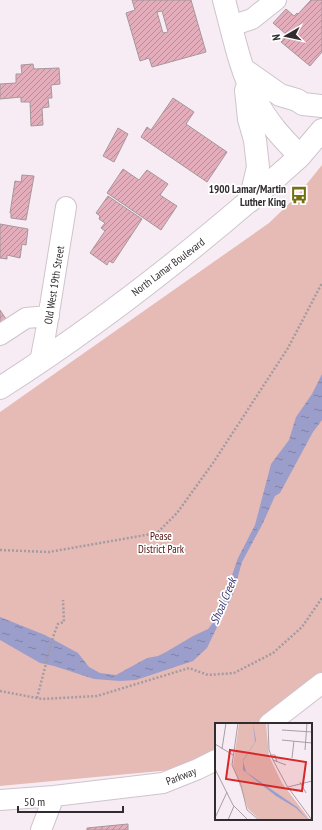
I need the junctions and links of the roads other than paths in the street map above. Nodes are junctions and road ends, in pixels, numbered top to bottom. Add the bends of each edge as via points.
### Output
1 (224, 0) edge
2 (276, 0) edge
3 (231, 26) junction
4 (243, 69) junction
5 (322, 106) edge
6 (322, 130) edge
7 (300, 156) junction
8 (250, 201) junction
9 (66, 207) dead end
10 (49, 316) junction
11 (0, 335) edge
12 (40, 362) junction
13 (0, 388) edge
14 (322, 682) edge
15 (270, 723) edge
16 (215, 760) edge
17 (54, 796) junction
18 (0, 800) edge
19 (41, 830) edge

1 - 3 main road
2 - 3 street via 252,19
3 - 4 main road
4 - 5 main road via 280,95 303,104
4 - 7 main road via 256,100 274,129
4 - 8 main road via 258,167
6 - 7 main road, North Lamar Boulevard
7 - 8 main road, North Lamar Boulevard
8 - 12 main road, North Lamar Boulevard via 196,246
9 - 10 street, Old West 19th Street
10 - 11 street via 26,318
10 - 12 street, Old West 19th Street
12 - 13 main road, North Lamar Boulevard
14 - 15 street
16 - 17 street, Parkway via 163,783
17 - 18 street, Parkway
17 - 19 street

